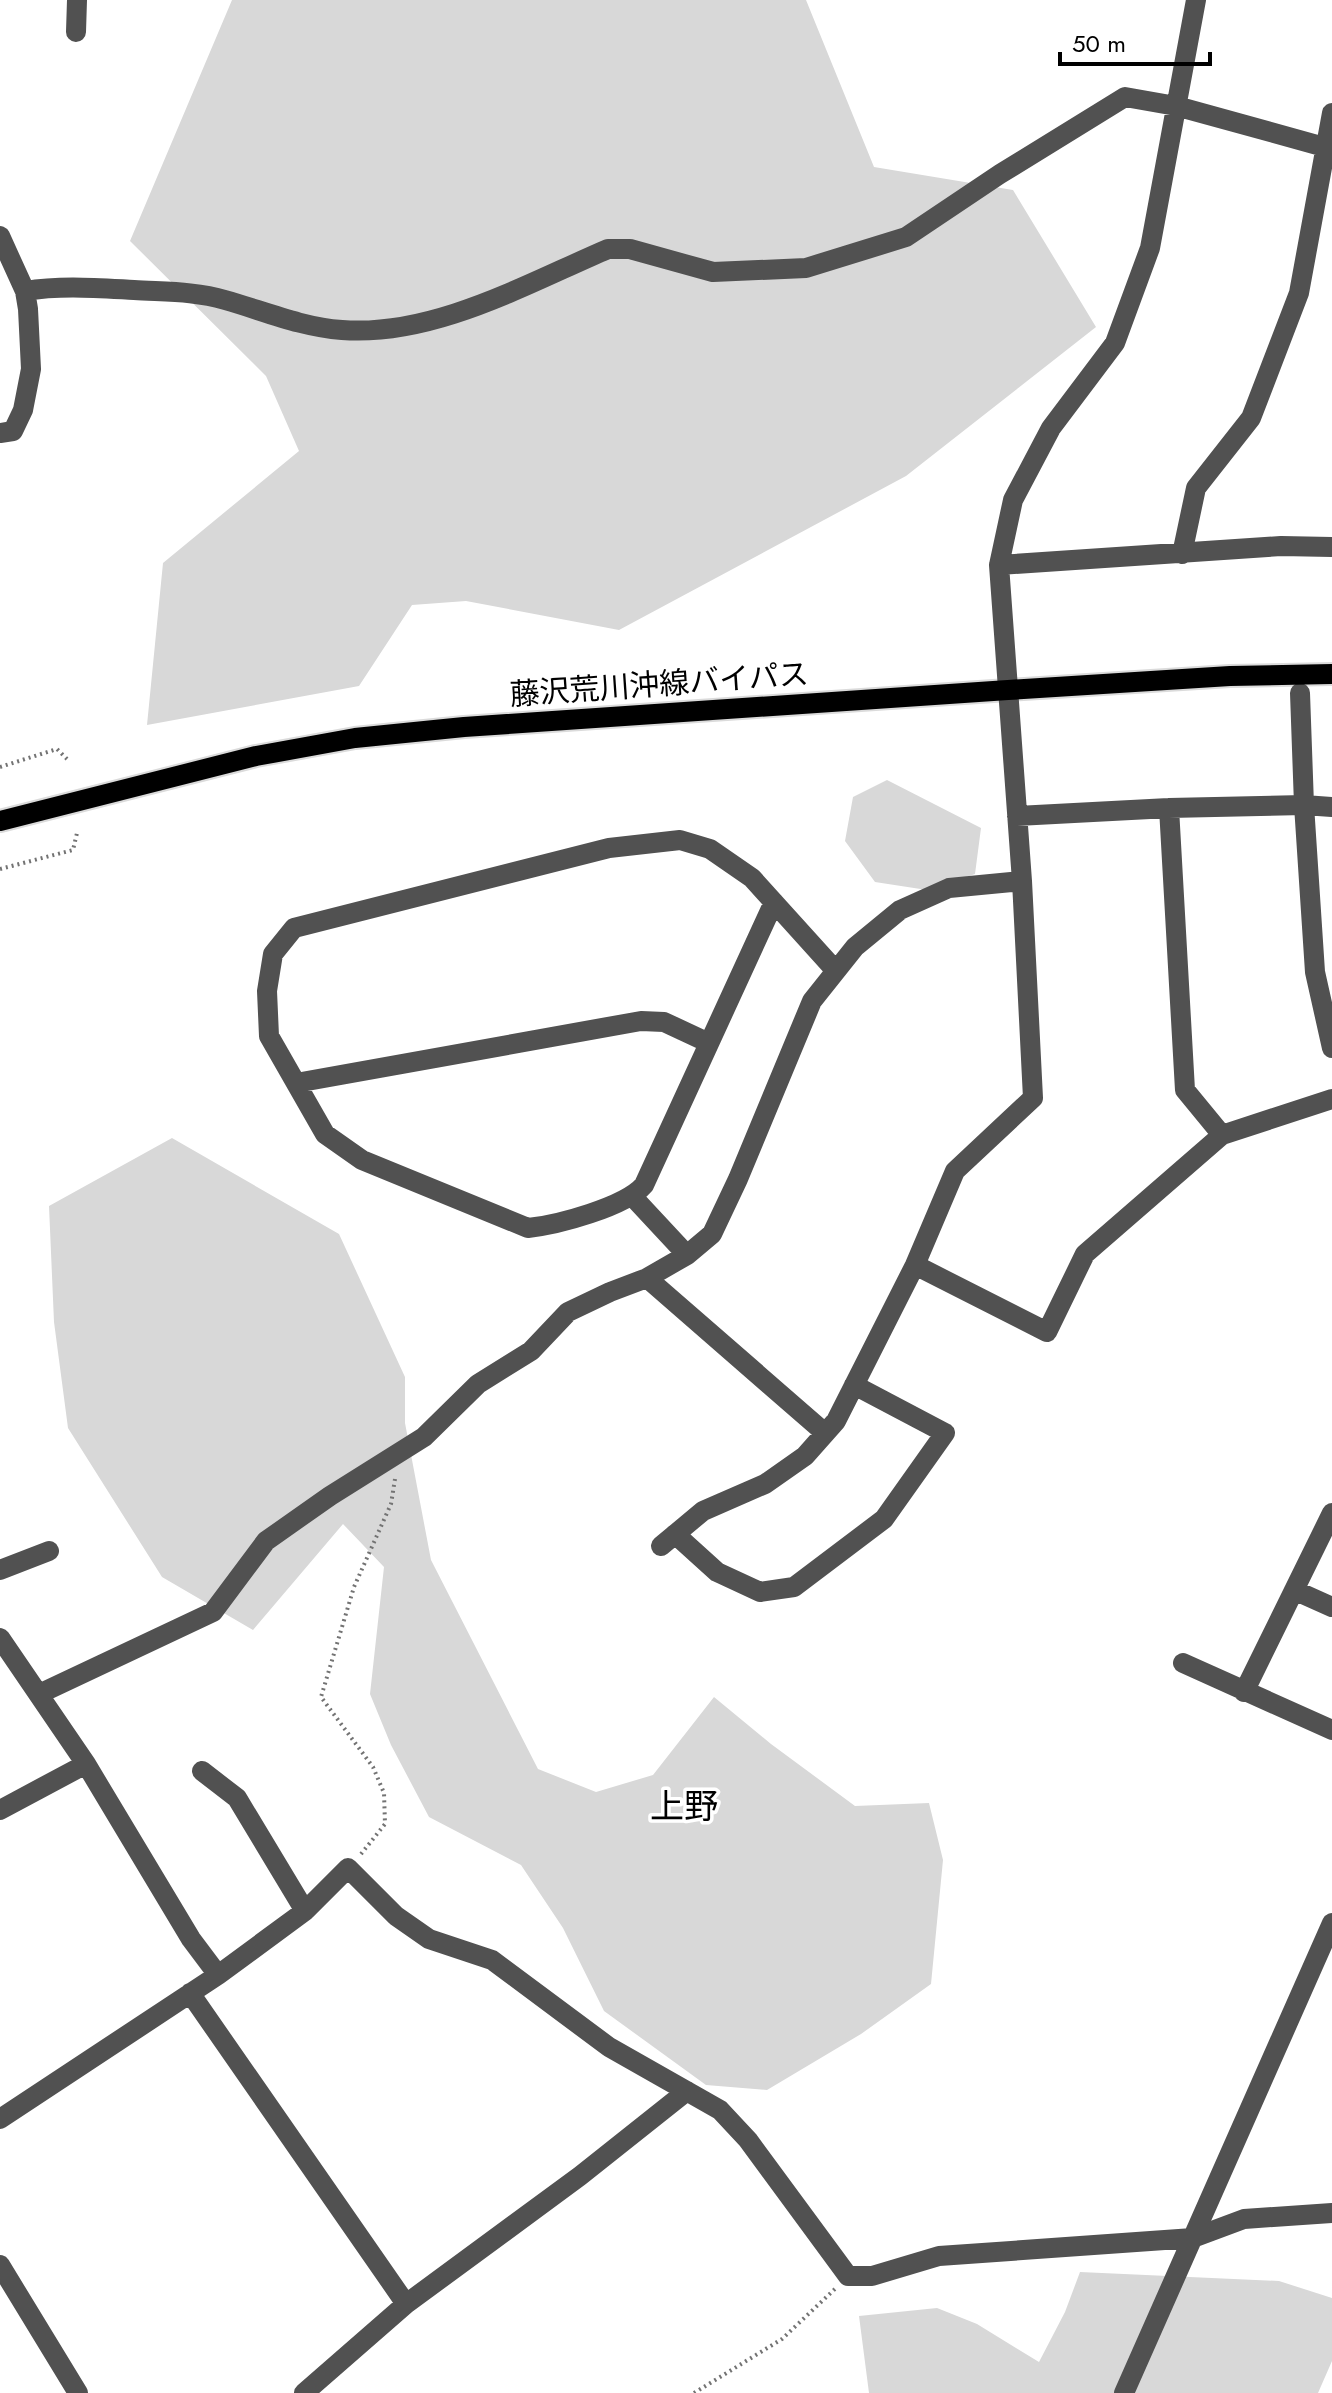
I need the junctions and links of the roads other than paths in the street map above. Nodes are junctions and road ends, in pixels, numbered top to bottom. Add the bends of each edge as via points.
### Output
1 (77, 0) edge
2 (1196, 0) edge
3 (76, 32) dead end
4 (1176, 106) junction
5 (1332, 113) edge
6 (1329, 148) edge
7 (0, 236) edge
8 (25, 291) junction
9 (0, 433) edge
10 (1332, 547) edge
11 (1182, 554) junction
12 (999, 565) junction
13 (1332, 674) edge
14 (1008, 690) junction
15 (1300, 693) dead end
16 (1304, 805) junction
17 (1332, 807) edge
18 (1169, 808) junction
19 (1017, 816) junction
20 (0, 821) edge
21 (1022, 881) junction
22 (774, 902) junction
23 (836, 971) junction
24 (1324, 972) edge
25 (709, 1043) junction
26 (1332, 1048) edge
27 (296, 1083) junction
28 (1332, 1099) edge
29 (1222, 1135) junction
30 (633, 1197) junction
31 (687, 1255) junction
32 (915, 1265) junction
33 (647, 1278) junction
34 (854, 1385) junction
35 (825, 1433) junction
36 (1332, 1513) edge
37 (49, 1551) dead end
38 (0, 1570) edge
39 (1294, 1590) junction
40 (1332, 1607) edge
41 (0, 1638) edge
42 (1183, 1663) dead end
43 (1244, 1692) junction
44 (39, 1694) junction
45 (1332, 1730) edge
46 (86, 1764) junction
47 (202, 1771) dead end
48 (0, 1810) edge
49 (305, 1911) junction
50 (1332, 1923) edge
51 (218, 1975) junction
52 (190, 1993) junction
53 (687, 2091) junction
54 (0, 2119) edge
55 (1332, 2213) edge
56 (1193, 2238) junction
57 (0, 2265) edge
58 (406, 2304) junction
59 (78, 2393) edge
60 (304, 2393) edge
61 (1124, 2393) edge

1 - 3 street
2 - 4 street
4 - 6 street
4 - 8 street via 1125,97 906,237 806,268 713,272 630,249 608,249 443,319 359,330 300,324 188,293 53,286
4 - 12 street via 1150,248 1115,343 1051,428 1013,500
5 - 6 street
6 - 11 street via 1299,293 1251,418 1196,488
7 - 8 street
8 - 9 street via 31,369 13,431
10 - 11 street
11 - 12 street
12 - 14 street
13 - 14 main road, 藤沢荒川沖線バイパス
14 - 19 street
14 - 20 main road, 藤沢荒川沖線バイパス via 355,738 256,756
15 - 16 street
16 - 17 street
16 - 18 street
16 - 24 street
18 - 19 street
18 - 29 street via 1185,1090
19 - 21 street
21 - 23 street via 949,888 900,910 855,947
21 - 32 street via 1033,1098 955,1171
22 - 23 street
22 - 25 street
22 - 27 street via 752,878 710,849 680,840 609,848 294,928 273,954 267,991 269,1036
23 - 31 street via 812,1001 712,1234
24 - 26 street
25 - 27 street via 664,1022 641,1021
25 - 30 street via 644,1185
27 - 30 street via 325,1134 362,1160 528,1228 550,1226
28 - 29 street
29 - 32 street via 1085,1254 1047,1332
30 - 31 street
31 - 33 street
32 - 34 street
33 - 35 street
33 - 44 street via 568,1312 531,1351 478,1384 424,1437 266,1541 213,1612
34 - 35 street
34 - 35 street via 945,1433 884,1519 794,1587 760,1592 668,1540 703,1511 765,1484 805,1456
36 - 39 street
37 - 38 street
39 - 40 street
39 - 43 street
41 - 44 street
42 - 43 street
43 - 45 street
44 - 46 street
46 - 48 street
46 - 51 street
47 - 49 street via 237,1798
49 - 51 street
49 - 53 street via 348,1868 396,1916 429,1939 492,1960 609,2047
50 - 56 street
51 - 52 street
52 - 54 street
52 - 58 street
53 - 56 street via 720,2110 748,2140 848,2276 872,2276 939,2256
53 - 58 street
55 - 56 street via 1244,2219
56 - 61 street
57 - 59 street
58 - 60 street

